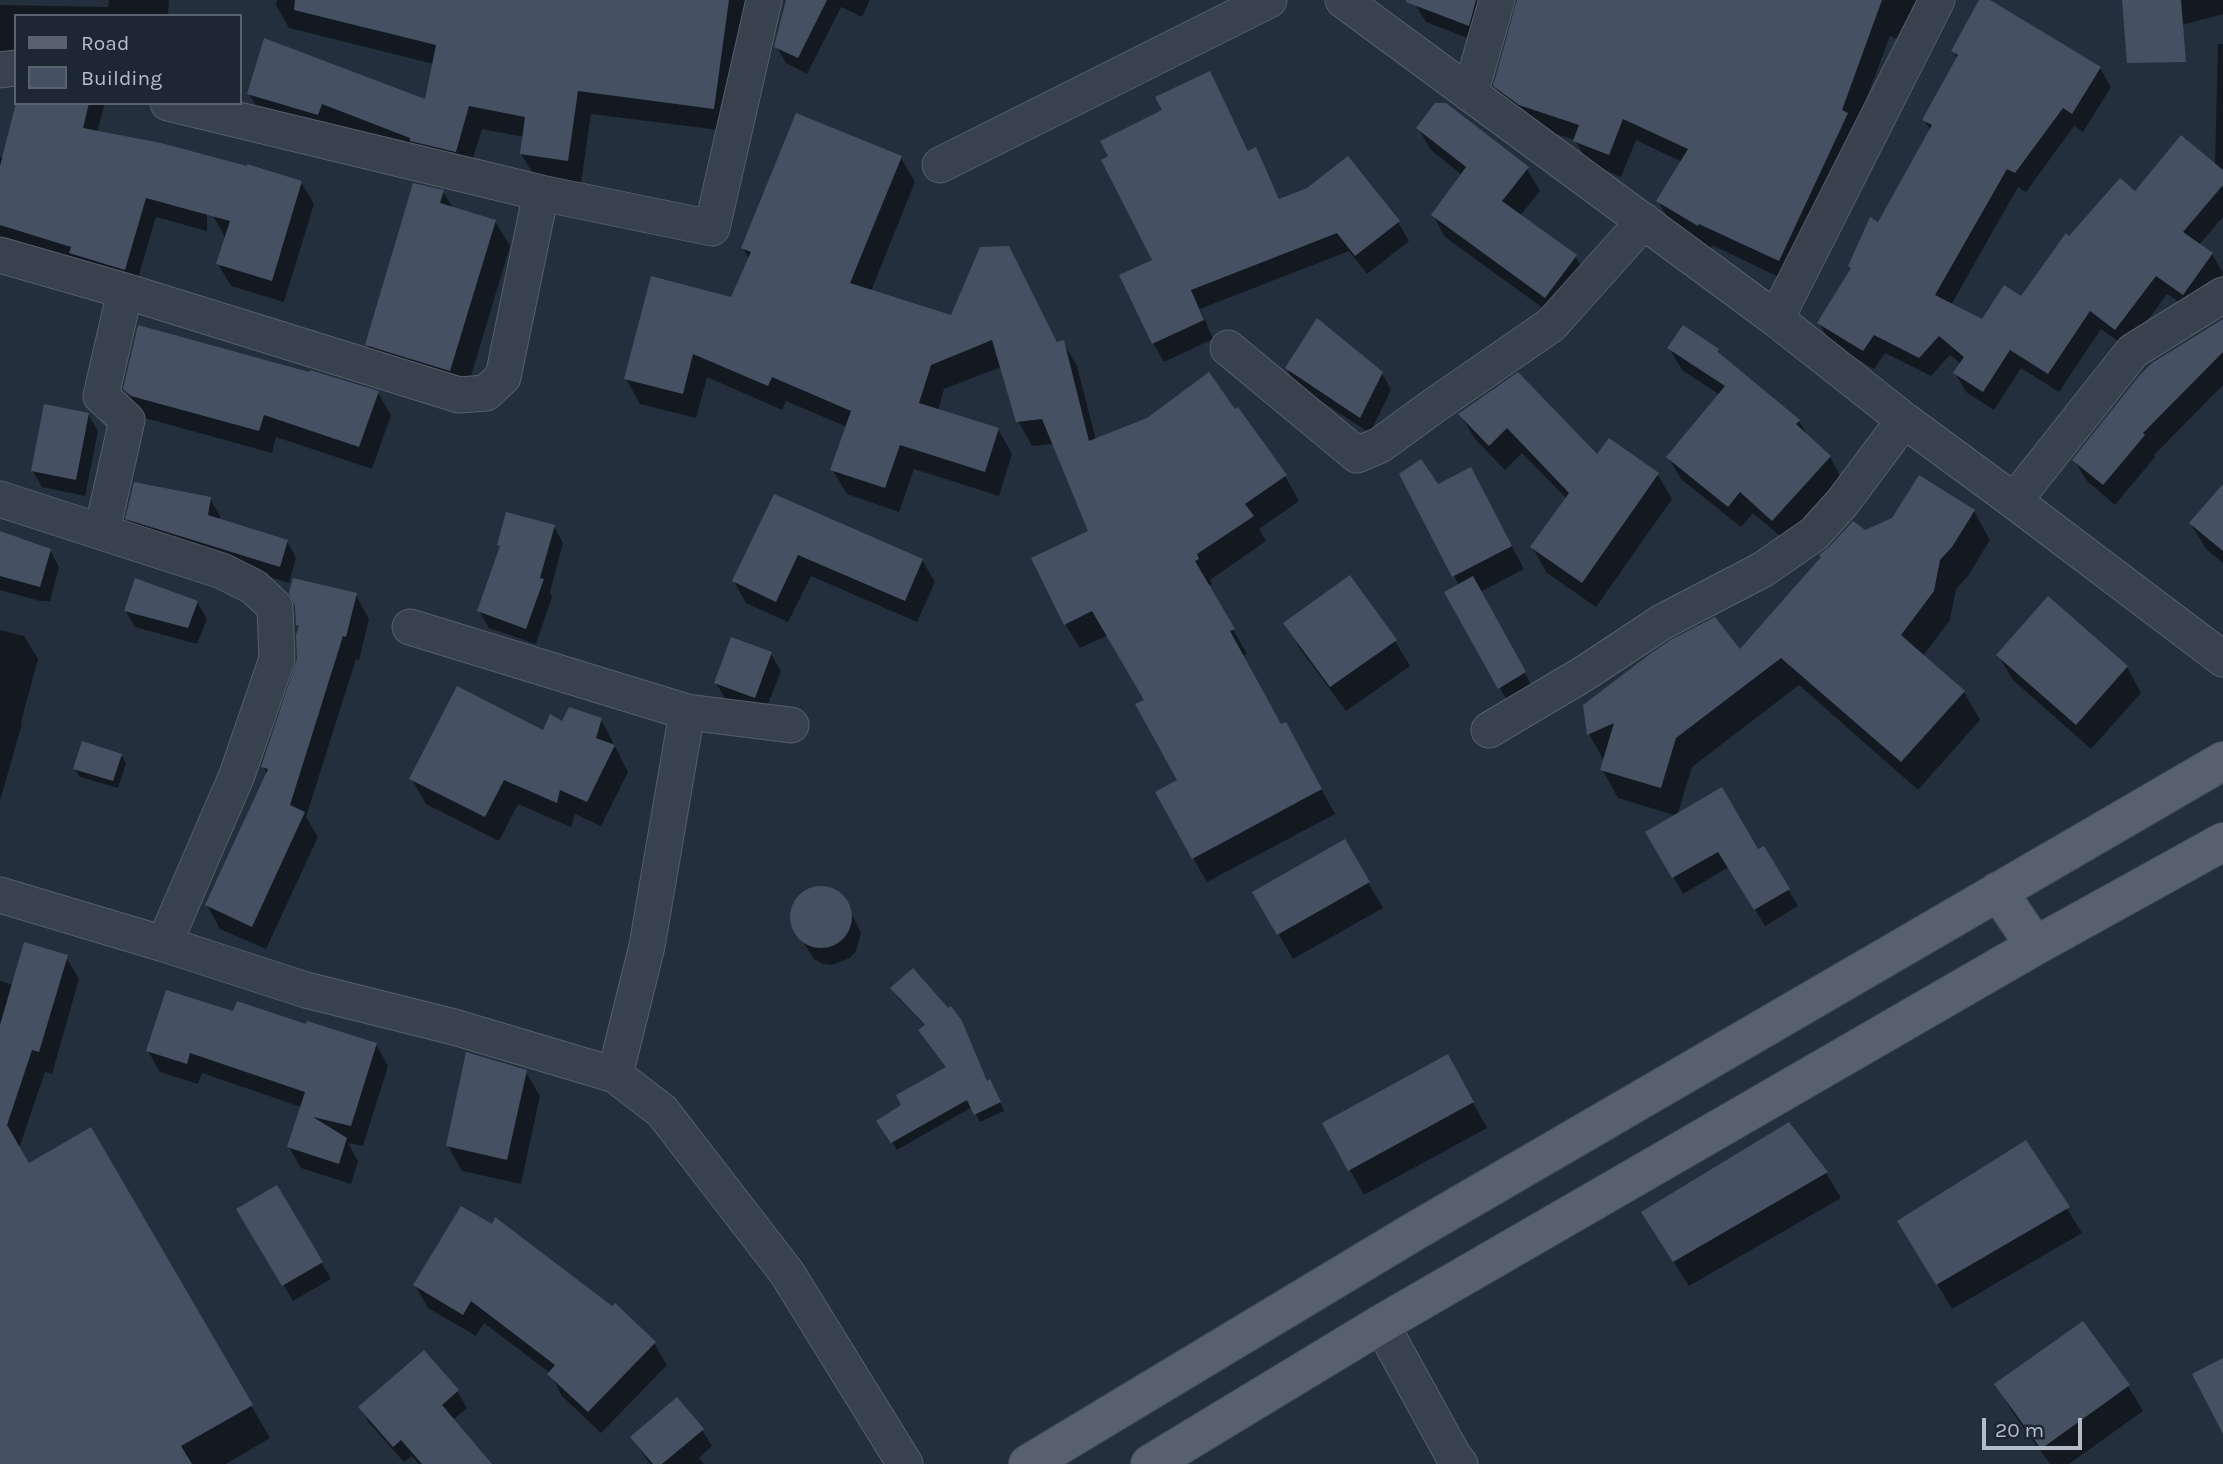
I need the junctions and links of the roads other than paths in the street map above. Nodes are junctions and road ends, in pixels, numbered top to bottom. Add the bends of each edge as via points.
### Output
1 (764, 0) edge
2 (1269, 0) edge
3 (1343, 0) edge
4 (1497, 0) edge
5 (1937, 0) edge
6 (1470, 94) junction
7 (176, 105) edge
8 (940, 164) dead end
9 (541, 193) junction
10 (1644, 221) junction
11 (0, 255) edge
12 (125, 291) junction
13 (2223, 295) edge
14 (1776, 319) junction
15 (1228, 348) dead end
16 (1904, 420) junction
17 (0, 499) edge
18 (2014, 501) junction
19 (102, 531) junction
20 (410, 627) dead end
21 (2223, 659) edge
22 (687, 712) junction
23 (791, 725) dead end
24 (1489, 730) dead end
25 (2223, 761) edge
26 (2223, 842) edge
27 (1998, 891) junction
28 (0, 895) edge
29 (164, 944) junction
30 (2035, 946) junction
31 (615, 1075) junction
32 (1381, 1324) junction
33 (905, 1464) edge
34 (1028, 1464) edge
35 (1150, 1464) edge
36 (1460, 1464) edge

1 - 9 street via 712,229
2 - 8 street
3 - 6 street
4 - 6 street
5 - 14 street
6 - 10 street
7 - 9 street
9 - 12 street via 503,377 486,393 459,395
10 - 14 street
10 - 15 street via 1551,325 1380,445 1357,455
11 - 12 street
12 - 19 street via 101,396 127,420
13 - 18 street via 2133,351
14 - 16 street
16 - 18 street
16 - 24 street via 1814,534 1762,570 1662,622
17 - 19 street
18 - 21 street
19 - 29 street via 222,571 254,587 275,607 277,659 237,775
20 - 22 street
22 - 23 street
22 - 31 street via 647,946
25 - 27 main road
26 - 30 main road
27 - 30 main road
27 - 34 main road via 1415,1231
28 - 29 street
29 - 31 street via 306,990 454,1027
30 - 32 main road
31 - 33 street via 662,1111 787,1273
32 - 35 main road
32 - 36 street

